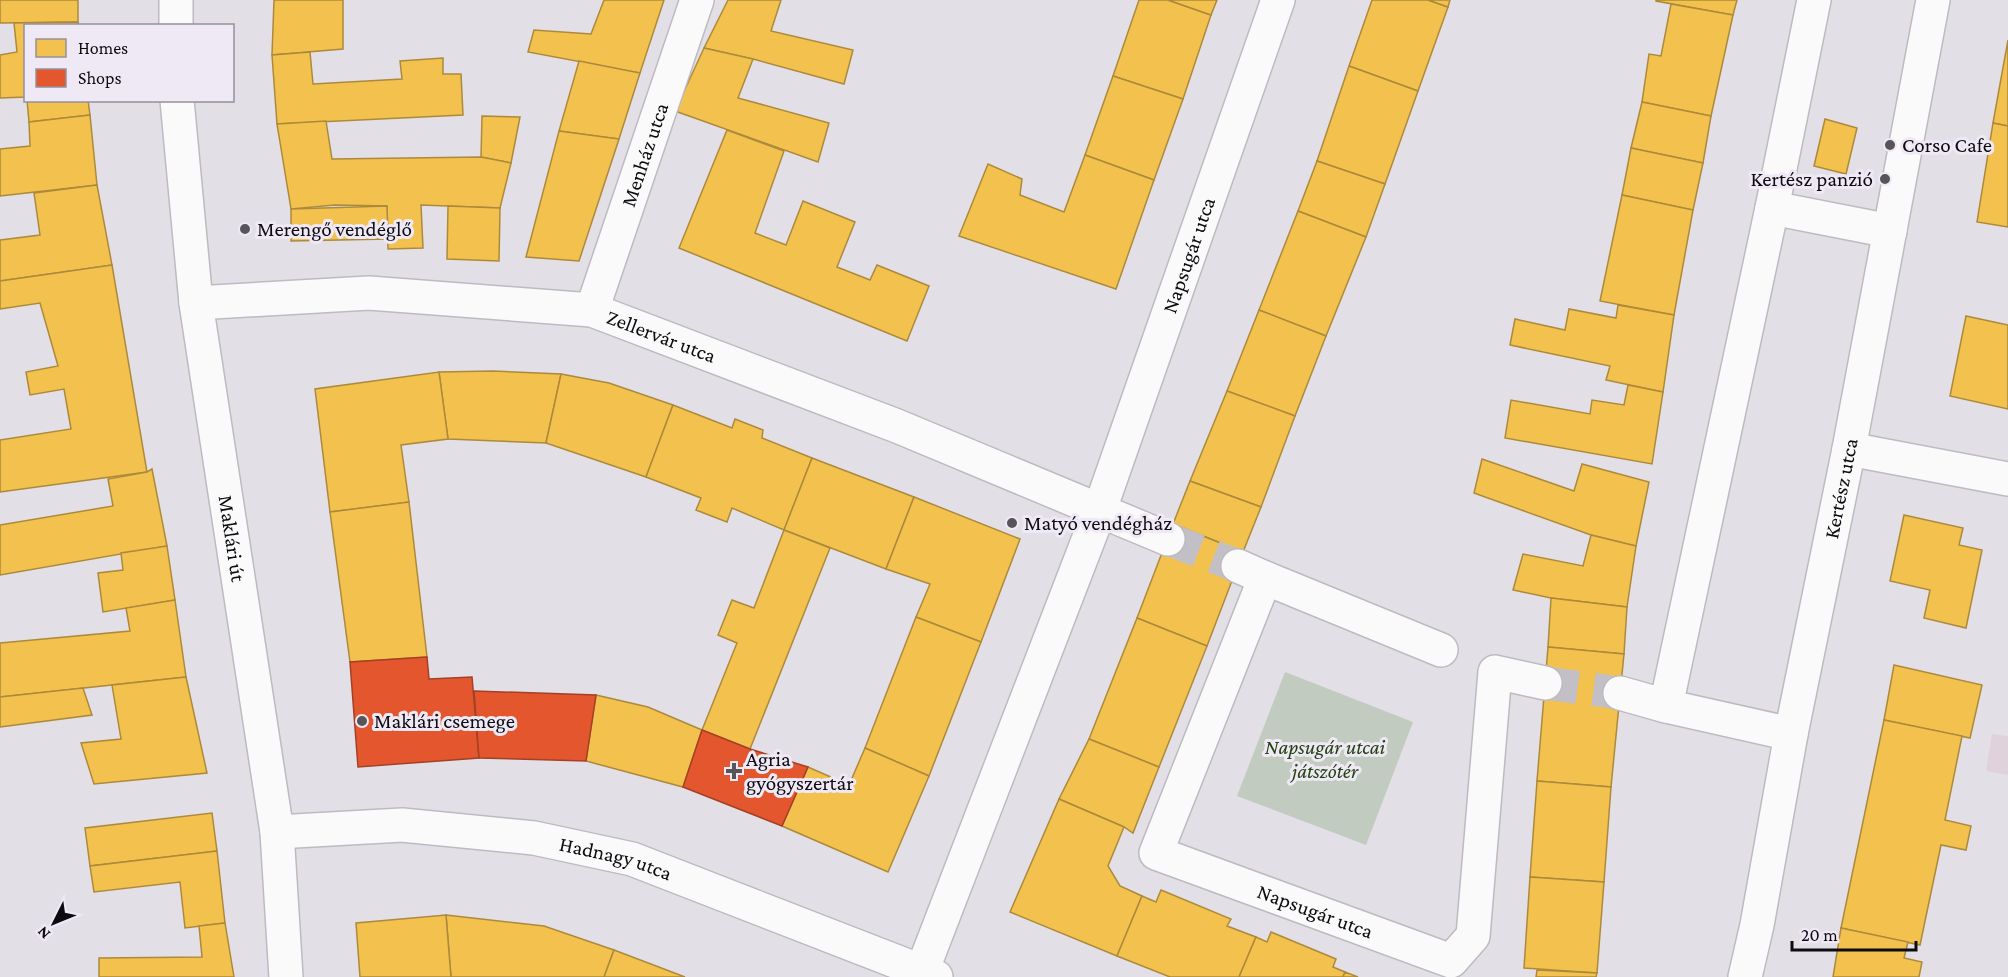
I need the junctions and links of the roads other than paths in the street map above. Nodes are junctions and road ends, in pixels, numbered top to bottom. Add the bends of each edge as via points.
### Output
1 (176, 0) edge
2 (697, 0) edge
3 (1278, 0) edge
4 (1814, 0) edge
5 (1933, 0) edge
6 (176, 24) edge
7 (177, 102) edge
8 (1772, 208) junction
9 (1890, 231) junction
10 (196, 303) junction
11 (592, 310) junction
12 (1849, 449) junction
13 (2008, 479) edge
14 (1099, 512) junction
15 (1168, 539) tunnel mouth
16 (1441, 650) dead end
17 (1545, 683) tunnel mouth
18 (1620, 693) tunnel mouth
19 (1666, 706) junction
20 (1791, 734) junction
21 (277, 832) junction
22 (929, 974) edge
23 (286, 977) edge
24 (1745, 977) edge

1 - 6 street
2 - 11 street, Menház utca
3 - 14 street, Napsugár utca
4 - 8 street
5 - 9 street, Kertész utca
7 - 10 street, Maklári út
8 - 9 street
8 - 19 street
9 - 12 street, Kertész utca
10 - 11 street, Zellervár utca via 369,293
10 - 21 street, Maklári út
11 - 14 street, Zellervár utca via 897,426
12 - 13 street
12 - 20 street, Kertész utca
14 - 15 street
14 - 22 street, Napsugár utca
16 - 17 street, Napsugár utca via 1252,572 1156,853 1451,961 1473,936 1495,672
18 - 19 street
19 - 20 street
20 - 24 street, Kertész utca
21 - 22 street, Hadnagy utca via 402,825 534,838 632,859
21 - 23 street, Maklári út

